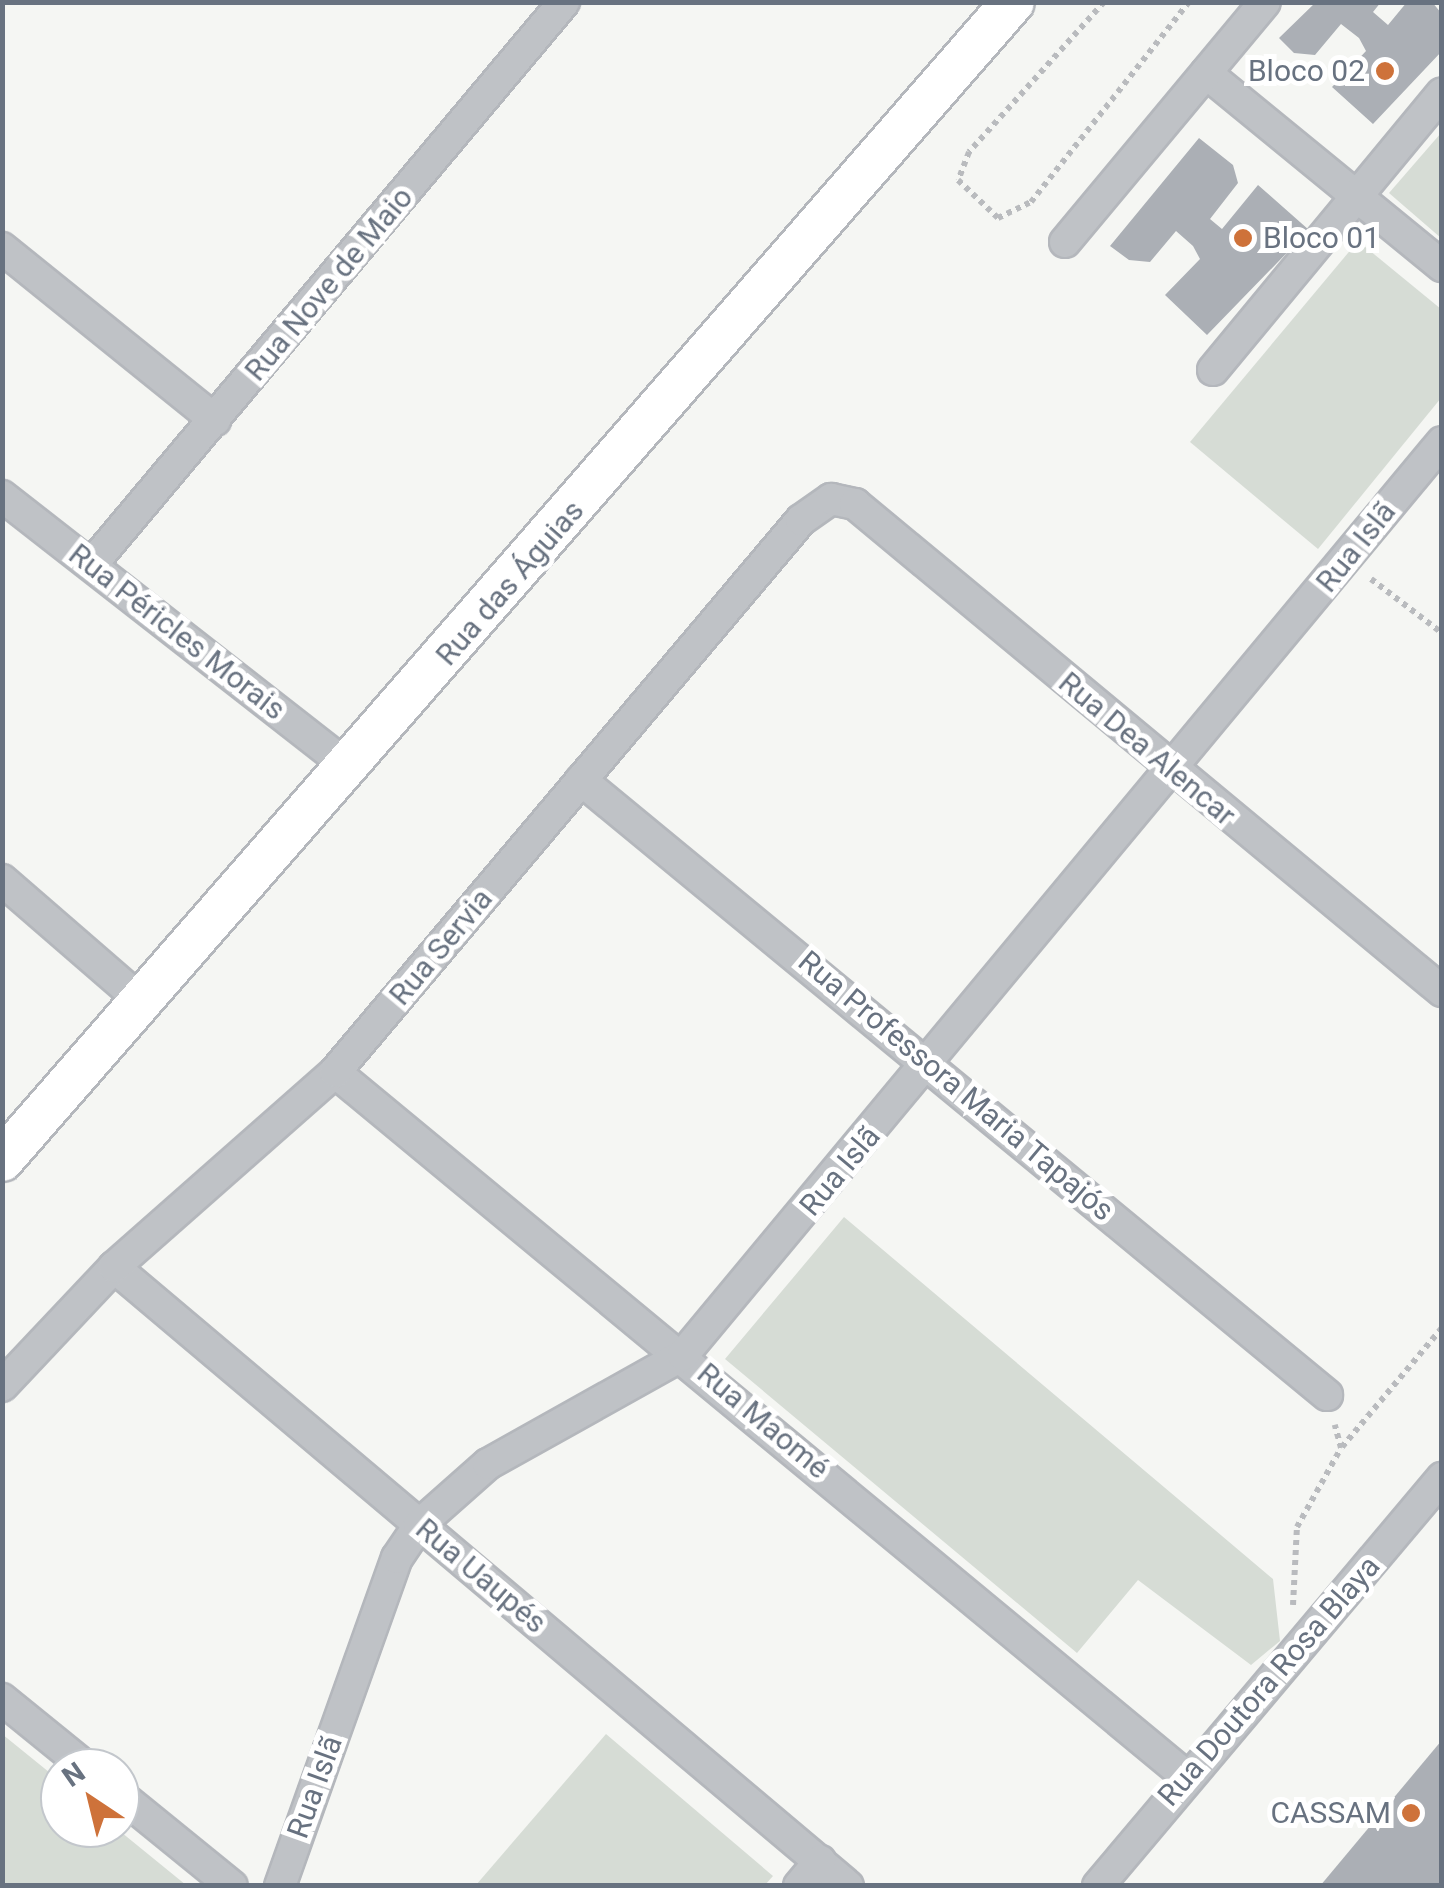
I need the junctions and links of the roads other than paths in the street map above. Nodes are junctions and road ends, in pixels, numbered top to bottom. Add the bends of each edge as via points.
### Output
1 (564, 2) edge
2 (1014, 2) edge
3 (1266, 2) edge
4 (1206, 73) junction
5 (1442, 93) edge
6 (1356, 196) junction
7 (1064, 242) dead end
8 (2, 248) edge
9 (1442, 266) edge
10 (1213, 370) dead end
11 (215, 420) junction
12 (1442, 442) edge
13 (2, 496) edge
14 (856, 504) joint
15 (92, 564) junction
16 (350, 768) junction
17 (1172, 771) junction
18 (582, 780) junction
19 (2, 880) edge
20 (1442, 991) edge
21 (145, 1004) junction
22 (932, 1063) junction
23 (336, 1072) junction
24 (2, 1160) edge
25 (114, 1267) junction
26 (684, 1355) junction
27 (2, 1386) edge
28 (1328, 1396) road end
29 (1442, 1478) edge
30 (419, 1525) junction
31 (2, 1699) edge
32 (62, 1748) edge
33 (1186, 1776) junction
34 (140, 1810) edge
35 (820, 1861) junction
36 (232, 1886) edge
37 (280, 1886) edge
38 (799, 1886) edge
39 (848, 1886) edge
40 (1098, 1886) edge

1 - 11 street, Rua Nove de Maio
2 - 16 street, Rua das Águias
3 - 4 street
4 - 6 street
4 - 7 street
5 - 6 street
6 - 9 street
6 - 10 street
8 - 11 street
11 - 15 street, Rua Nove de Maio
12 - 17 street, Rua Islã
13 - 15 street, Rua Péricles Morais
14 - 17 street, Rua Dea Alencar
14 - 18 street, Rua Servia via 830,498 801,520
15 - 16 street, Rua Péricles Morais
16 - 21 street, Rua das Águias
17 - 20 street, Rua Dea Alencar
17 - 22 street, Rua Islã
18 - 22 street, Rua Professora Maria Tapajós
18 - 23 street, Rua Servia
19 - 21 street
21 - 24 street, Rua das Águias
22 - 26 street, Rua Islã
22 - 28 street, Rua Professora Maria Tapajós
23 - 25 street, Rua Servia
23 - 26 street, Rua Maomé
25 - 27 street, Rua Servia
25 - 30 street, Rua Uaupés
26 - 30 street, Rua Islã via 488,1464
26 - 33 street, Rua Maomé
29 - 33 street, Rua Doutora Rosa Blaya
30 - 35 street, Rua Uaupés
30 - 37 street, Rua Islã via 396,1558
31 - 32 street
33 - 40 street, Rua Doutora Rosa Blaya
34 - 36 street
35 - 38 street
35 - 39 street, Rua Uaupés

